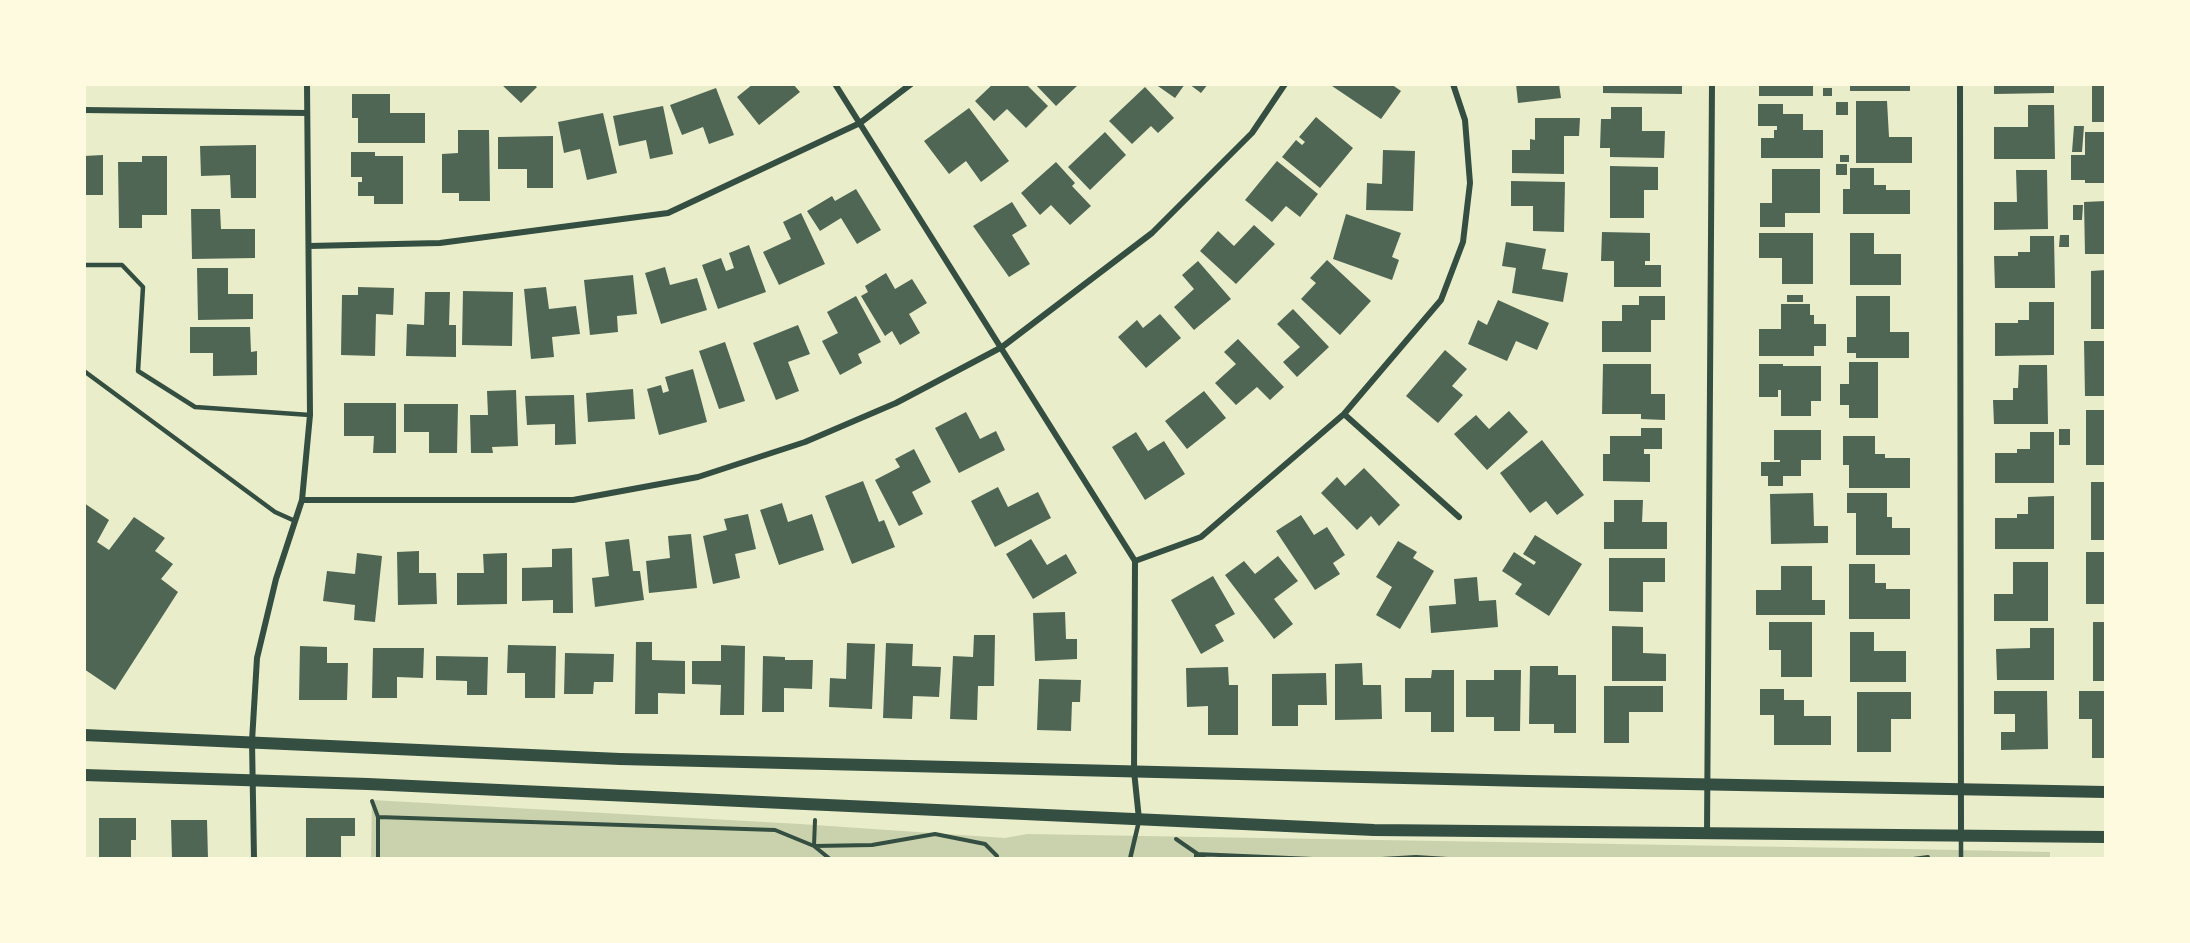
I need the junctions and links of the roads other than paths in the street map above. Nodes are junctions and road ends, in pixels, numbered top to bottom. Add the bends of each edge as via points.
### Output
1 (307, 84) edge
2 (835, 84) edge
3 (911, 84) edge
4 (1285, 84) edge
5 (1453, 84) edge
6 (1712, 84) edge
7 (1960, 84) edge
8 (84, 110) edge
9 (307, 112) junction
10 (860, 123) junction
11 (309, 246) junction
12 (84, 265) edge
13 (1002, 347) junction
14 (84, 371) edge
15 (1344, 414) junction
16 (310, 415) junction
17 (302, 500) junction
18 (1459, 518) dead end
19 (296, 522) junction
20 (1135, 561) junction
21 (84, 735) edge
22 (252, 741) junction
23 (1134, 771) junction
24 (84, 775) edge
25 (252, 779) junction
26 (1707, 784) junction
27 (1962, 789) junction
28 (2106, 792) edge
29 (1139, 820) junction
30 (1707, 833) junction
31 (1961, 835) junction
32 (2106, 837) edge
33 (255, 859) edge
34 (1130, 859) edge
35 (1960, 859) edge

1 - 9 street
2 - 10 street
3 - 10 street
4 - 13 street via 1252,133 1152,233
5 - 15 street via 1465,120 1470,183 1463,242 1441,300
6 - 26 street
7 - 27 street
8 - 9 street
9 - 11 street
10 - 11 street via 668,213 440,243
10 - 13 street
11 - 16 street
12 - 16 lane via 122,265 143,287 138,371 195,407
13 - 17 street via 896,403 805,442 698,477 573,500
13 - 20 street
14 - 19 lane via 275,512
15 - 18 street
15 - 20 street via 1201,537
16 - 17 street
17 - 19 street
19 - 22 street via 276,579 257,658
20 - 23 street
21 - 22 main road
22 - 23 main road via 620,759
22 - 25 street
23 - 26 main road
23 - 29 street
24 - 25 main road
25 - 29 main road
25 - 33 street
26 - 27 main road
26 - 30 street
27 - 28 main road
27 - 31 street
29 - 30 main road via 1374,830
29 - 34 lane
30 - 31 main road
31 - 32 main road
31 - 35 lane

